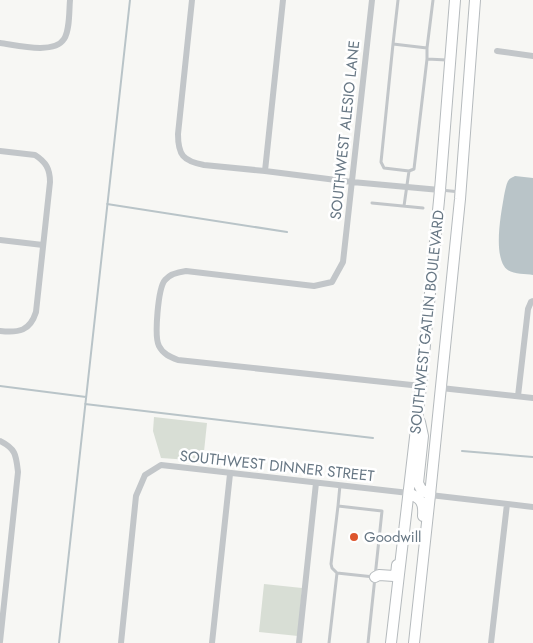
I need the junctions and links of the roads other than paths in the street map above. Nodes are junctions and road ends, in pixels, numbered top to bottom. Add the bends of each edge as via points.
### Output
1 (70, 0) edge
2 (192, 0) edge
3 (283, 0) edge
4 (372, 0) edge
5 (398, 0) edge
6 (433, 0) edge
7 (455, 0) edge
8 (475, 0) edge
9 (0, 43) edge
10 (393, 44) junction
11 (428, 48) junction
12 (496, 51) dead end
13 (533, 56) edge
14 (426, 59) junction
15 (450, 60) junction
16 (0, 151) edge
17 (265, 171) junction
18 (409, 171) junction
19 (352, 182) junction
20 (407, 187) junction
21 (440, 190) junction
22 (460, 192) junction
23 (372, 203) dead end
24 (404, 206) junction
25 (423, 208) dead end
26 (0, 240) edge
27 (44, 245) junction
28 (532, 301) edge
29 (0, 331) edge
30 (422, 386) junction
31 (441, 388) junction
32 (518, 396) junction
33 (533, 398) edge
34 (418, 413) junction
35 (0, 441) edge
36 (230, 474) junction
37 (316, 483) junction
38 (340, 485) junction
39 (409, 493) junction
40 (430, 495) junction
41 (507, 504) junction
42 (338, 506) junction
43 (533, 507) edge
44 (407, 513) junction
45 (422, 566) junction
46 (337, 573) junction
47 (375, 577) junction
48 (398, 589) junction
49 (0, 642) edge
50 (121, 643) edge
51 (212, 643) edge
52 (299, 643) edge
53 (329, 643) edge
54 (368, 643) edge
55 (391, 643) edge
56 (414, 643) edge
57 (491, 643) edge

1 - 9 street via 67,31 64,39 56,45 46,48
2 - 17 street via 179,148 190,162
3 - 17 street
4 - 19 street, SOUTHWEST ALESIO LANE
5 - 10 lane
6 - 11 lane
7 - 15 main road, SOUTHWEST GATLIN BOULEVARD
8 - 22 main road, SOUTHWEST GATLIN BOULEVARD
10 - 11 lane
10 - 18 lane via 381,162 384,168
11 - 14 lane
12 - 13 street
14 - 15 lane
14 - 18 lane via 414,169
15 - 21 main road, SOUTHWEST GATLIN BOULEVARD
16 - 27 street via 34,156 47,165 50,182
17 - 19 street
18 - 20 lane
19 - 20 street
19 - 30 street, SOUTHWEST ALESIO LANE via 343,262 332,282 314,286 176,272 163,282 157,341 166,355 178,360
20 - 21 street
20 - 24 lane
21 - 22 lane
21 - 30 main road, SOUTHWEST GATLIN BOULEVARD
22 - 31 main road, SOUTHWEST GATLIN BOULEVARD
23 - 24 lane
24 - 25 lane
26 - 27 street
27 - 29 street via 34,317 20,331
28 - 32 street via 528,310
30 - 34 main road, SOUTHWEST GATLIN BOULEVARD
31 - 32 street
31 - 40 main road, SOUTHWEST GATLIN BOULEVARD
32 - 33 street
34 - 39 main road, SOUTHWEST GATLIN BOULEVARD
34 - 40 main road via 423,436 418,483
35 - 49 street via 16,453 18,472
36 - 37 street, SOUTHWEST DINNER STREET
36 - 50 street, SOUTHWEST DINNER STREET via 161,465 145,475 136,496
36 - 51 street
37 - 38 street, SOUTHWEST DINNER STREET
37 - 52 street
38 - 39 street, SOUTHWEST DINNER STREET
38 - 42 lane
39 - 44 main road, SOUTHWEST GATLIN BOULEVARD
39 - 45 main road via 416,496 424,507 419,554
40 - 41 street
40 - 45 main road, SOUTHWEST GATLIN BOULEVARD
41 - 43 street
41 - 57 street
42 - 46 lane via 332,557 332,568
42 - 47 lane via 382,511
44 - 47 main road via 401,528 396,575
44 - 48 main road, SOUTHWEST GATLIN BOULEVARD
45 - 56 main road, SOUTHWEST GATLIN BOULEVARD
46 - 47 lane
46 - 53 lane
47 - 48 main road via 393,582
47 - 54 lane
48 - 55 main road, SOUTHWEST GATLIN BOULEVARD

